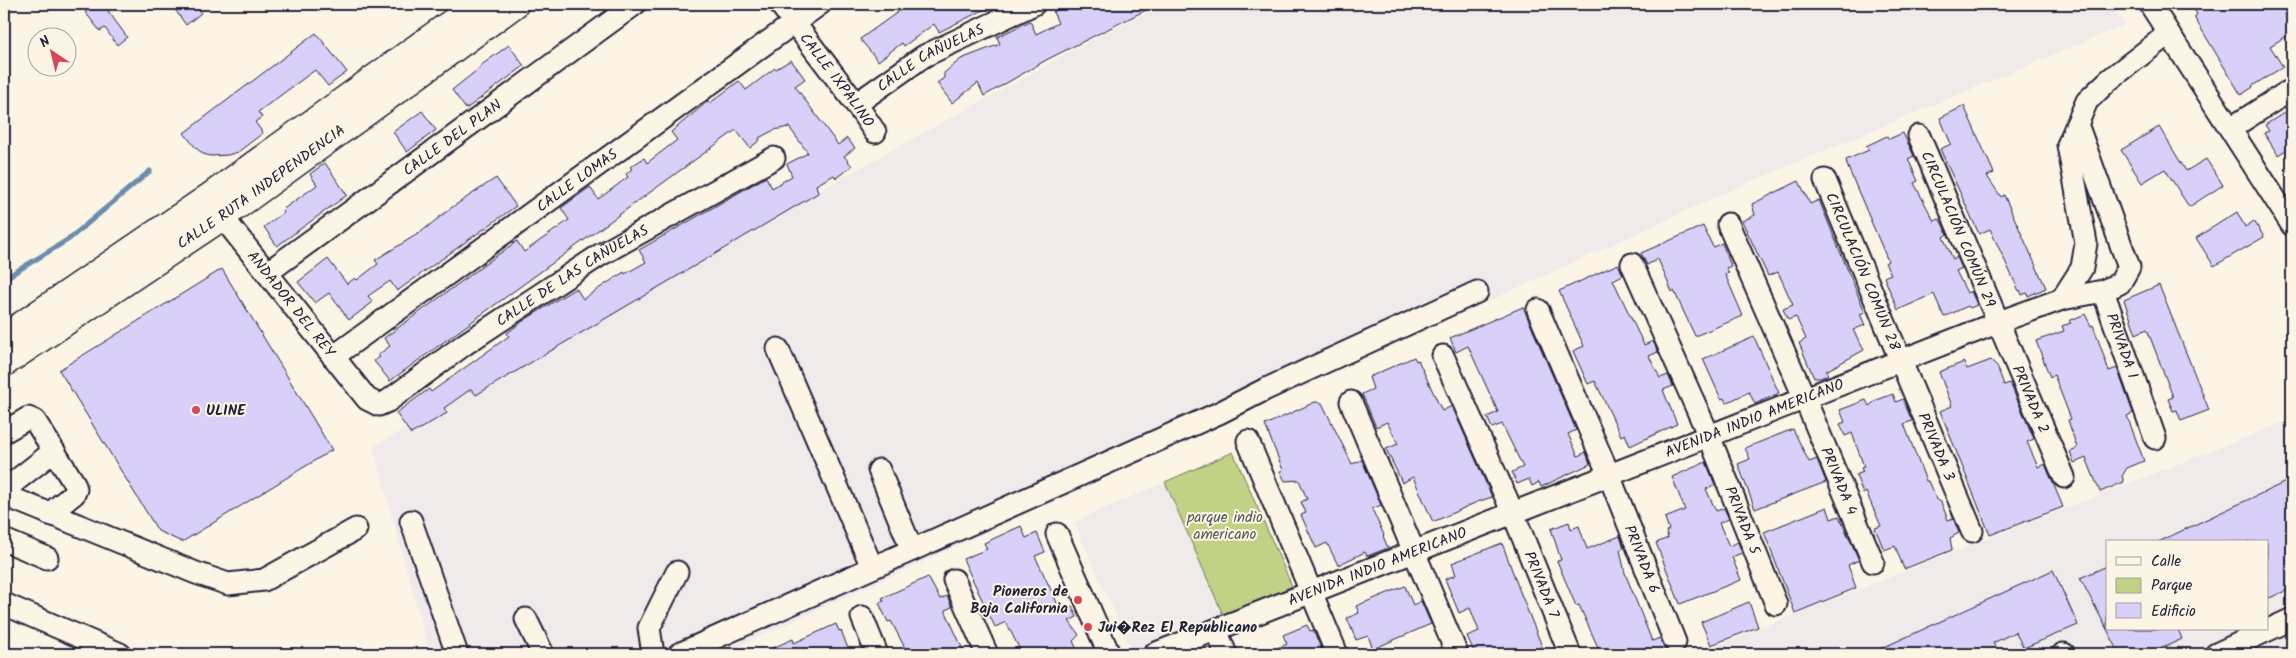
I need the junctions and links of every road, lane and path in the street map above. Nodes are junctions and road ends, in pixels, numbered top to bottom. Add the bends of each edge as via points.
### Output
1 (479, 4) edge
2 (514, 4) edge
3 (635, 4) edge
4 (780, 4) edge
5 (820, 4) edge
6 (1034, 4) edge
7 (2150, 4) edge
8 (794, 22) junction
9 (2168, 34) junction
10 (2292, 89) edge
11 (856, 104) junction
12 (2077, 124) junction
13 (2231, 128) junction
14 (874, 132) dead end
15 (1919, 136) dead end
16 (774, 158) dead end
17 (1825, 180) dead end
18 (215, 207) junction
19 (1728, 224) dead end
20 (2292, 225) edge
21 (1632, 264) dead end
22 (268, 272) junction
23 (2103, 291) junction
24 (1477, 292) dead end
25 (2062, 299) junction
26 (1538, 310) dead end
27 (1999, 322) junction
28 (4, 338) edge
29 (778, 350) dead end
30 (1443, 356) dead end
31 (333, 357) junction
32 (1902, 361) junction
33 (4, 362) edge
34 (1805, 399) junction
35 (1351, 402) dead end
36 (378, 405) joint
37 (4, 432) edge
38 (1710, 436) junction
39 (2155, 438) dead end
40 (1248, 440) dead end
41 (54, 452) junction
42 (879, 470) dead end
43 (1609, 475) junction
44 (2064, 477) dead end
45 (4, 490) edge
46 (4, 495) edge
47 (1513, 513) junction
48 (49, 514) junction
49 (411, 521) dead end
50 (356, 528) dead end
51 (1972, 531) dead end
52 (1057, 534) dead end
53 (4, 540) edge
54 (912, 550) junction
55 (1415, 552) junction
56 (47, 558) dead end
57 (1873, 562) dead end
58 (872, 567) junction
59 (677, 572) dead end
60 (954, 580) dead end
61 (1312, 593) junction
62 (4, 604) edge
63 (1776, 604) dead end
64 (862, 617) dead end
65 (526, 619) dead end
66 (2292, 619) edge
67 (1216, 630) junction
68 (1675, 642) dead end
69 (120, 654) edge
70 (457, 654) edge
71 (543, 654) edge
72 (653, 654) edge
73 (679, 654) edge
74 (878, 654) edge
75 (987, 654) edge
76 (1109, 654) edge
77 (1154, 654) edge
78 (1226, 654) edge
79 (1337, 654) edge
80 (1457, 654) edge
81 (1570, 654) edge
82 (2216, 654) edge

1 - 18 main road, CALLE RUTA INDEPENDENCIA
2 - 18 main road, CALLE RUTA INDEPENDENCIA
3 - 22 street, CALLE DEL PLAN
4 - 8 street, CALLE IXPALINO
5 - 8 street, CALLE LOMAS
6 - 11 street, CALLE CAÑUELAS via 924,56
7 - 9 street
8 - 11 street, CALLE IXPALINO
8 - 31 street, CALLE LOMAS
9 - 12 street via 2108,80 2087,101
9 - 13 street
10 - 13 street
11 - 14 street, CALLE IXPALINO
12 - 23 street via 2129,267 2120,283
12 - 25 street via 2068,145 2086,243 2082,268
13 - 20 street
15 - 27 street, CIRCULACIÓN COMÚN 29
16 - 36 street, CALLE DE LAS CAÑUELAS via 600,255
17 - 32 street, CIRCULACIÓN COMÚN 28
18 - 22 street, ANDADOR DEL REY
18 - 28 main road, CALLE RUTA INDEPENDENCIA
18 - 33 main road, CALLE RUTA INDEPENDENCIA
19 - 34 street, PRIVADA 4
21 - 38 street, PRIVADA 5
22 - 31 street, ANDADOR DEL REY
23 - 25 street
23 - 39 street, PRIVADA 1
24 - 54 street via 1219,413
25 - 27 street, AVENIDA INDIO AMERICANO
26 - 43 street, PRIVADA 6
27 - 32 street, AVENIDA INDIO AMERICANO
27 - 44 street, PRIVADA 2
29 - 58 street
30 - 47 street, PRIVADA 7
31 - 36 street, ANDADOR DEL REY via 367,398
32 - 34 street, AVENIDA INDIO AMERICANO
32 - 51 street, PRIVADA 3
34 - 38 street, AVENIDA INDIO AMERICANO
34 - 57 street, PRIVADA 4
35 - 55 street
37 - 41 street via 28,418 35,421
38 - 43 street, AVENIDA INDIO AMERICANO
38 - 63 street, PRIVADA 5
40 - 61 street
41 - 45 street
41 - 48 street via 76,489
42 - 54 street
43 - 47 street, AVENIDA INDIO AMERICANO
43 - 68 street, PRIVADA 6
46 - 48 street
47 - 55 street, AVENIDA INDIO AMERICANO
47 - 81 street, PRIVADA 7
48 - 50 street via 228,584 264,580
49 - 70 street
52 - 76 street
53 - 56 street
54 - 58 street
55 - 61 street, AVENIDA INDIO AMERICANO
55 - 80 street
58 - 73 street
59 - 72 street via 649,628
60 - 75 street
61 - 67 street, AVENIDA INDIO AMERICANO
61 - 79 street
62 - 69 street
64 - 74 street
65 - 71 street
66 - 82 street
67 - 77 street, AVENIDA INDIO AMERICANO
67 - 78 street

